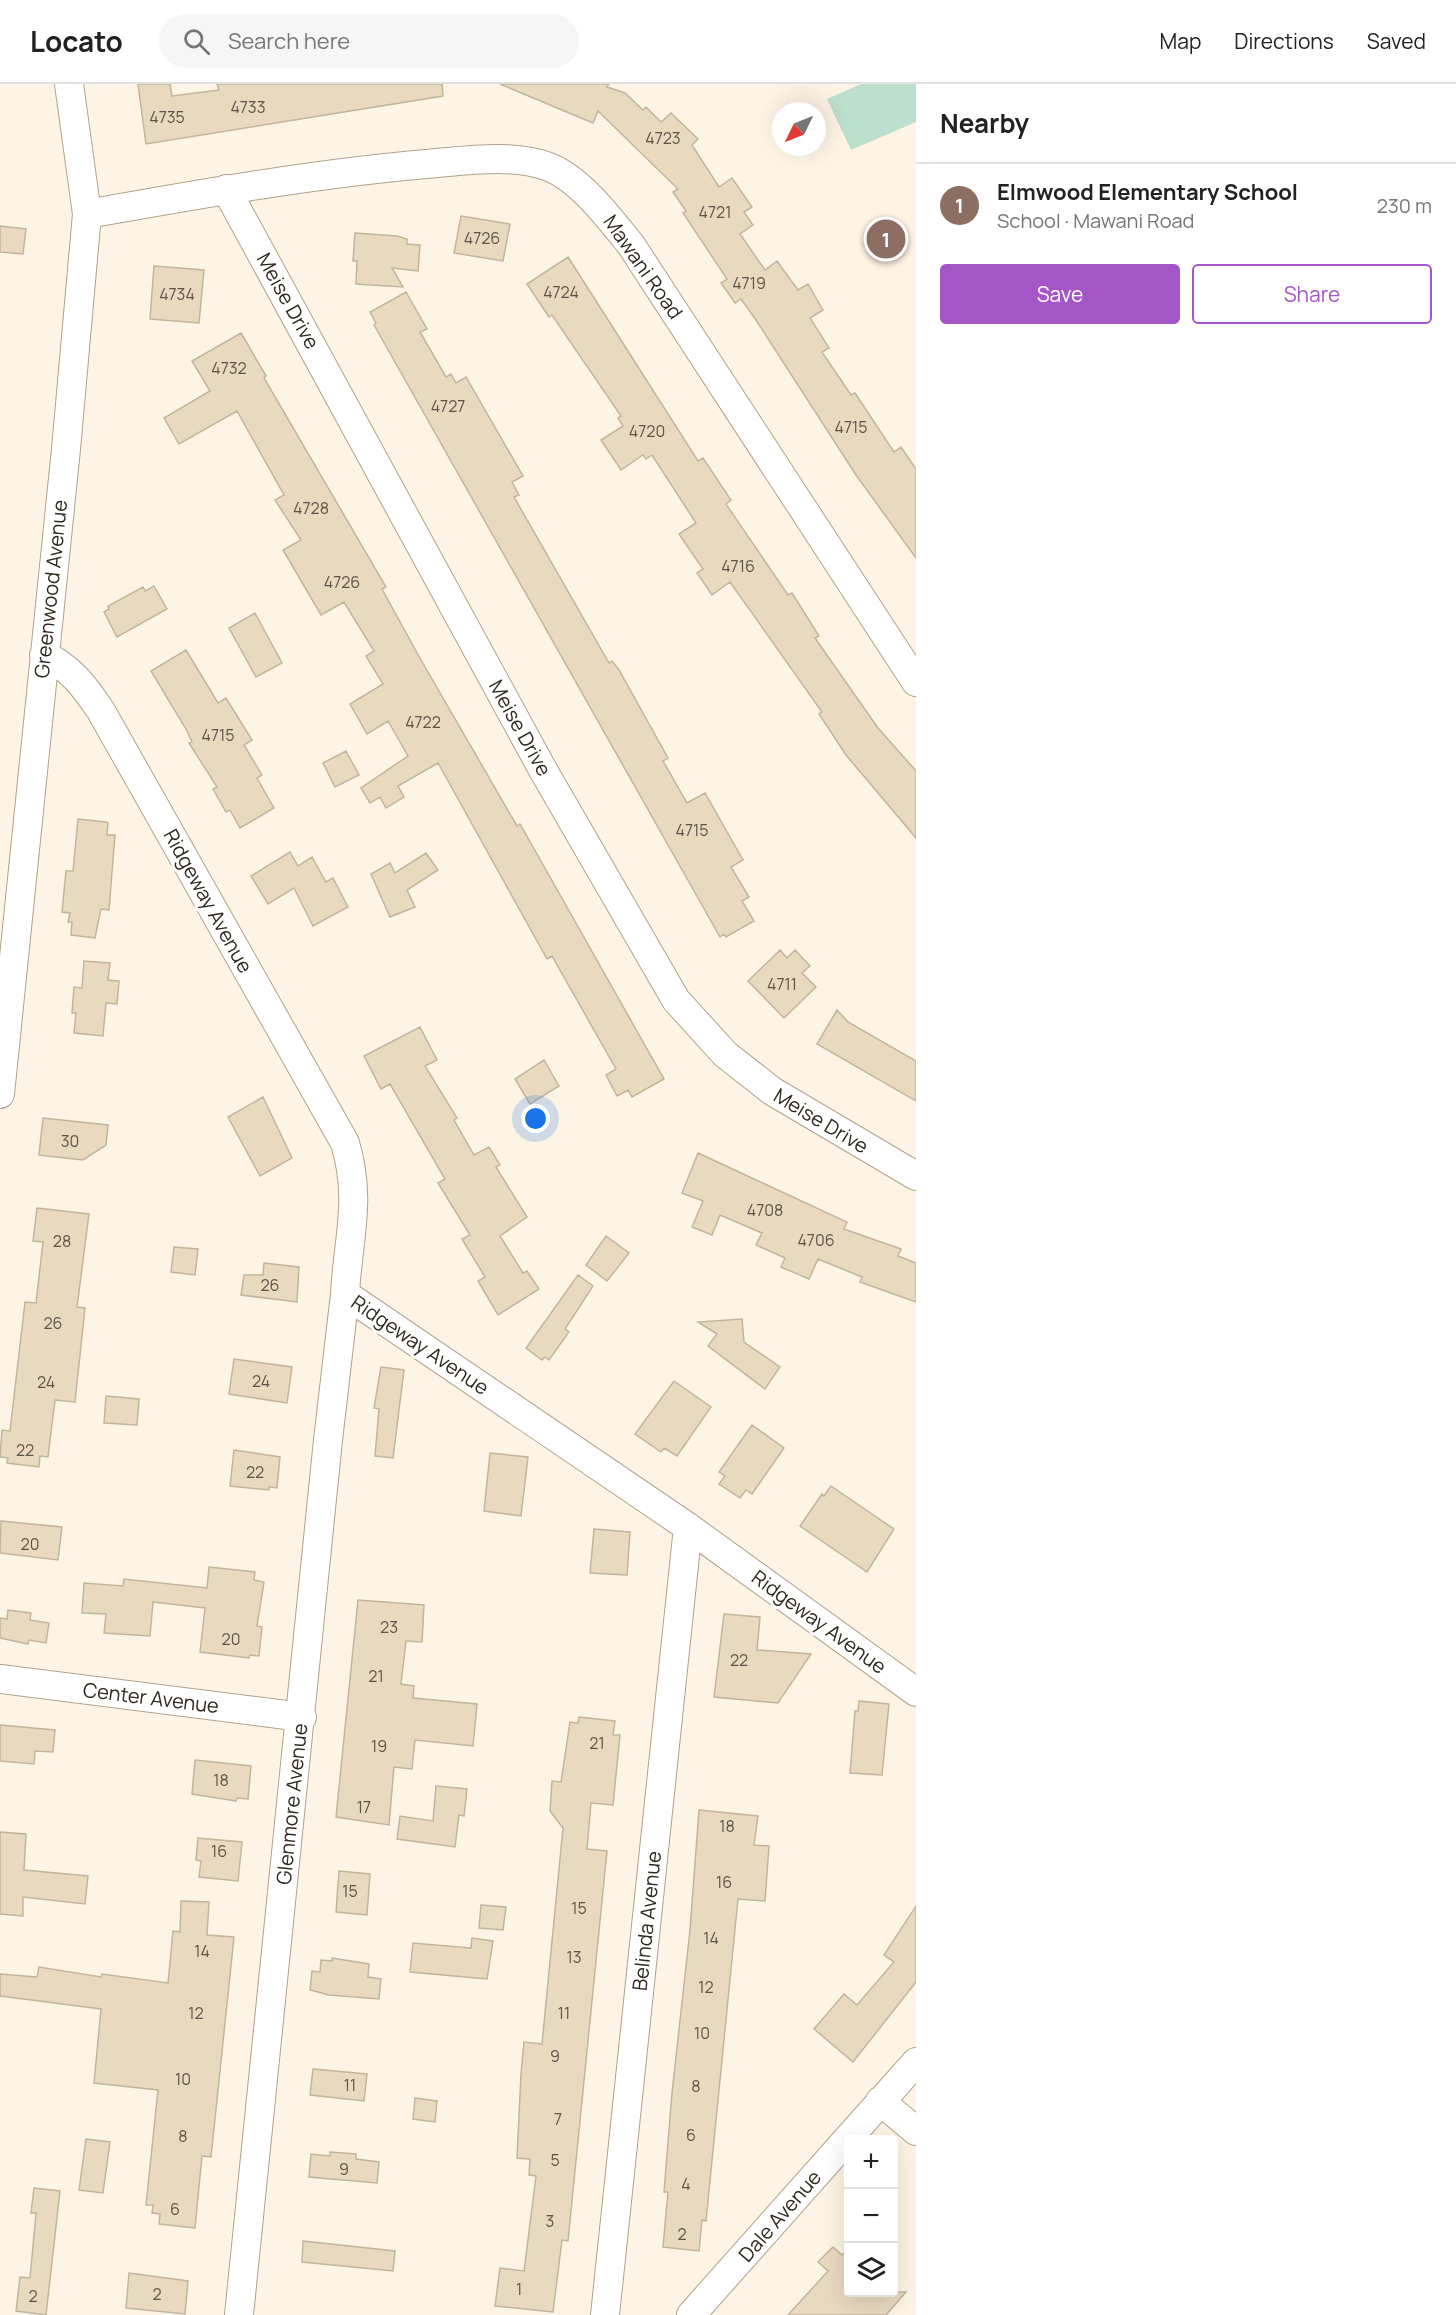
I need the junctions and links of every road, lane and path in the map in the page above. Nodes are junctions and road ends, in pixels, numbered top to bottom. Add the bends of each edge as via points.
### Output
1 (69, 84) edge
2 (226, 189) junction
3 (87, 214) junction
4 (44, 655) junction
5 (916, 682) edge
6 (0, 1094) edge
7 (916, 1176) edge
8 (345, 1294) junction
9 (688, 1527) junction
10 (0, 1679) edge
11 (916, 1692) edge
12 (302, 1717) junction
13 (916, 2062) edge
14 (880, 2101) junction
15 (916, 2131) edge
16 (239, 2315) edge
17 (605, 2315) edge
18 (691, 2315) edge

1 - 3 street, Greenwood Avenue
2 - 3 street, Mawani Road
2 - 5 street, Mawani Road via 358,170 461,161 519,161 550,167 561,174 602,209 631,245
2 - 7 street, Meise Drive via 543,770 676,1000 725,1054 772,1091
3 - 4 street, Greenwood Avenue
4 - 6 street, Greenwood Avenue
4 - 8 street, Ridgeway Avenue via 69,669 101,711 345,1143 352,1166 355,1209
8 - 9 street, Ridgeway Avenue
8 - 12 street, Glenmore Avenue
9 - 11 street, Ridgeway Avenue
9 - 17 street, Belinda Avenue
10 - 12 street, Center Avenue
12 - 16 street, Glenmore Avenue
13 - 14 street, Dale Avenue
14 - 15 street
14 - 18 street, Dale Avenue

